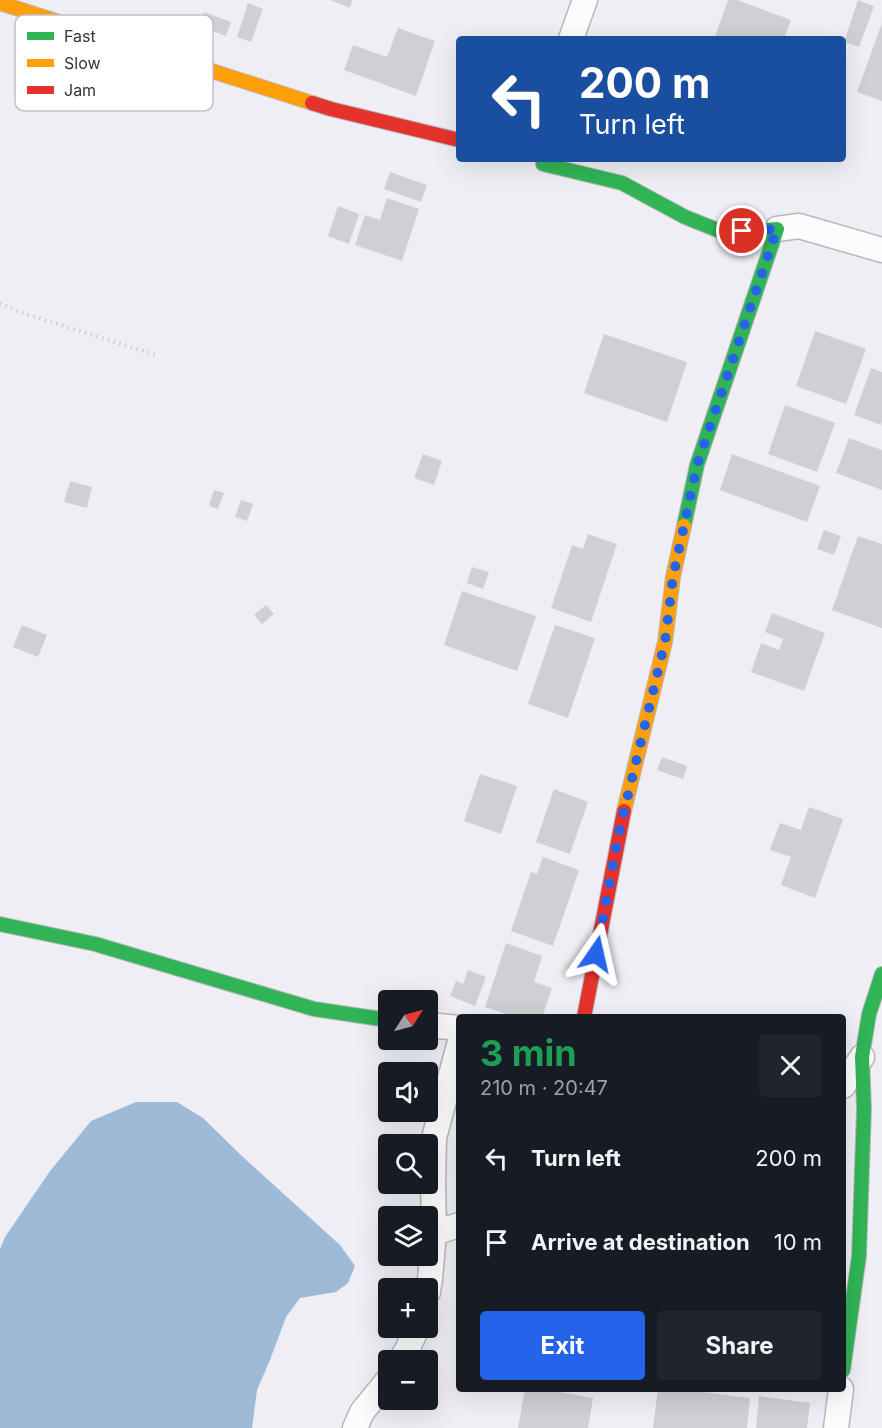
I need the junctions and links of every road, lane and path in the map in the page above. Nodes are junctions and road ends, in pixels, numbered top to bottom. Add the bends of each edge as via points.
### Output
1 (585, 0) edge
2 (0, 3) edge
3 (37, 15) edge
4 (572, 36) edge
5 (213, 71) edge
6 (456, 139) edge
7 (542, 162) edge
8 (777, 229) junction
9 (882, 250) edge
10 (0, 303) edge
11 (159, 356) dead end
12 (0, 924) edge
13 (882, 974) edge
14 (585, 1014) edge
15 (378, 1019) edge
16 (438, 1026) edge
17 (456, 1028) edge
18 (456, 1056) edge
19 (862, 1057) junction
20 (846, 1081) edge
21 (862, 1171) junction
22 (846, 1187) edge
23 (433, 1206) edge
24 (456, 1226) edge
25 (438, 1232) edge
26 (851, 1253) edge
27 (846, 1326) edge
28 (841, 1392) edge
29 (378, 1393) edge
30 (355, 1428) edge
31 (836, 1428) edge

1 - 4 street
2 - 3 street
5 - 6 street via 331,109
7 - 8 street via 622,183 685,217 725,233
8 - 9 street via 799,226
8 - 14 street via 697,465 673,577 665,642 620,828
10 - 11 path
12 - 15 street via 95,944 314,1009
13 - 19 street via 869,1014
16 - 17 street
18 - 23 street via 434,1138
19 - 20 street
19 - 21 street
21 - 22 street
21 - 26 street
24 - 25 street
26 - 27 street
28 - 31 street
29 - 30 street

